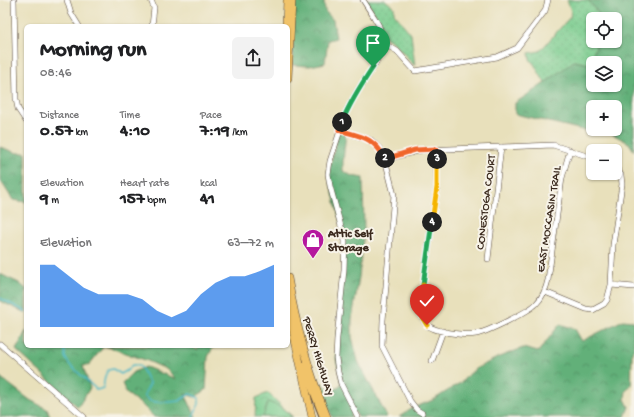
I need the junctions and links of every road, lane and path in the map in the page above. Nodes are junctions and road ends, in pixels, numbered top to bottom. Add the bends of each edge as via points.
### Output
1 (14, 0) edge
2 (67, 0) edge
3 (151, 0) edge
4 (287, 0) edge
5 (292, 0) edge
6 (363, 0) edge
7 (548, 0) edge
8 (78, 24) edge
9 (152, 24) edge
10 (286, 24) edge
11 (290, 39) edge
12 (381, 42) junction
13 (24, 118) edge
14 (339, 130) junction
15 (501, 148) junction
16 (436, 149) junction
17 (570, 150) junction
18 (586, 156) edge
19 (385, 159) junction
20 (622, 180) edge
21 (488, 259) dead end
22 (610, 285) junction
23 (634, 287) edge
24 (290, 289) edge
25 (545, 292) junction
26 (290, 318) edge
27 (443, 331) junction
28 (0, 344) edge
29 (296, 344) junction
30 (432, 362) dead end
31 (422, 413) dead end
32 (84, 417) edge
33 (312, 417) edge
34 (323, 417) edge
35 (327, 417) edge
36 (358, 417) edge

1 - 13 street via 16,99 18,109
2 - 8 street
3 - 9 street via 154,8
4 - 10 highway
5 - 11 highway
6 - 12 street via 379,26
7 - 12 street via 545,11 517,48 497,57 415,71 397,51
12 - 14 street via 376,63 358,90
14 - 19 street via 371,140
14 - 36 street via 328,174 345,241 336,358 341,384
15 - 16 street
15 - 17 street via 553,145
15 - 21 street, CONESTOGA COURT
16 - 19 street via 415,150
16 - 27 street via 437,187 420,306 427,325
17 - 18 street
17 - 25 street, EAST MOCCASIN TRAIL via 562,178
19 - 31 street via 394,195 382,346 410,400
20 - 22 street
22 - 23 street
22 - 25 street via 607,300 600,307 589,310
24 - 35 highway, PERRY HIGHWAY via 306,358
25 - 27 street via 530,310 482,332 469,334
26 - 29 highway, PERRY HIGHWAY
27 - 30 street
28 - 32 street
29 - 33 highway
29 - 34 main road, PERRY HIGHWAY

